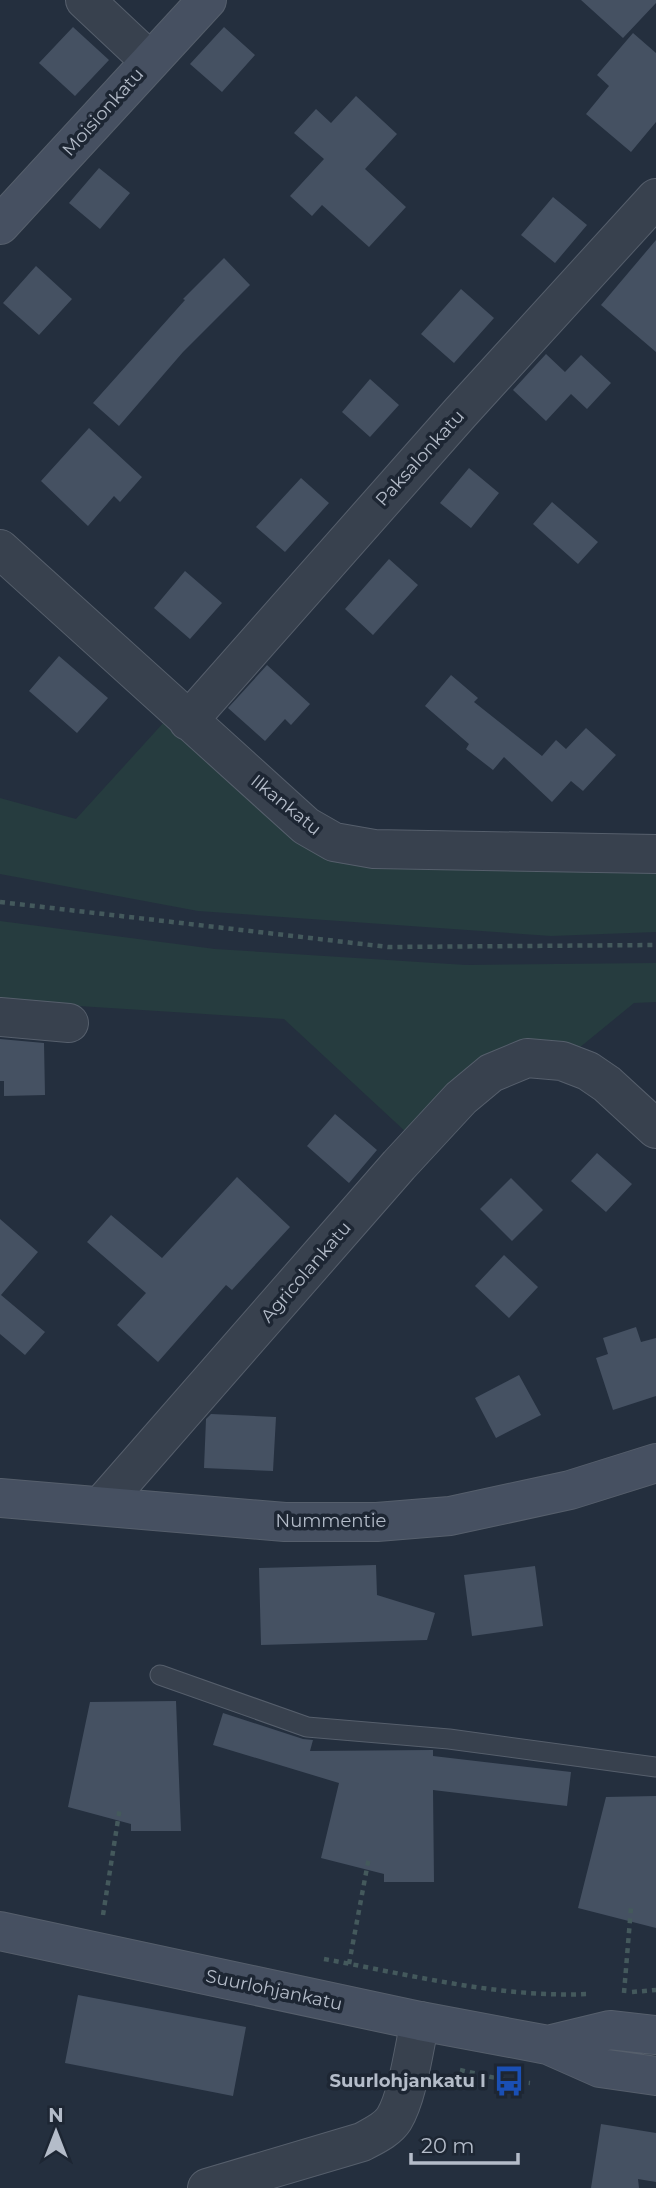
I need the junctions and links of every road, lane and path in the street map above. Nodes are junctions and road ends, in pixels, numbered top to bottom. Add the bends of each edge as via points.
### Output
1 (85, 0) edge
2 (207, 0) edge
3 (150, 61) junction
4 (656, 198) edge
5 (0, 225) edge
6 (0, 549) edge
7 (188, 721) junction
8 (656, 854) edge
9 (0, 902) edge
10 (656, 945) edge
11 (0, 1017) edge
12 (69, 1023) dead end
13 (656, 1129) edge
14 (656, 1463) edge
15 (0, 1498) edge
16 (102, 1506) junction
17 (160, 1675) dead end
18 (656, 1767) edge
19 (120, 1807) dead end
20 (369, 1857) dead end
21 (631, 1908) dead end
22 (90, 1912) dead end
23 (103, 1915) junction
24 (116, 1917) dead end
25 (0, 1931) edge
26 (314, 1957) dead end
27 (349, 1964) junction
28 (656, 1990) edge
29 (612, 1993) dead end
30 (624, 1993) junction
31 (600, 1994) dead end
32 (420, 2021) junction
33 (656, 2035) edge
34 (548, 2045) junction
35 (656, 2076) edge
36 (207, 2188) edge

1 - 3 street
2 - 3 street, Moisionkatu
3 - 5 street, Moisionkatu
4 - 7 street, Paksalonkatu
6 - 7 street, Ilkankatu
7 - 8 street, Ilkankatu via 306,826 334,842 374,849
9 - 10 path via 388,947
11 - 12 street
13 - 16 street, Agricolankatu via 607,1084 562,1061 527,1058 491,1073 461,1098 399,1165
14 - 16 street, Nummentie via 543,1496 450,1516 389,1521 285,1522
15 - 16 street, Nummentie
17 - 18 lane via 307,1727 449,1739
19 - 23 path
20 - 27 path
21 - 30 path
22 - 23 path
23 - 24 path
25 - 32 street, Suurlohjankatu
26 - 27 path
27 - 31 path via 491,1989
28 - 30 path
29 - 30 path
32 - 34 street, Suurlohjankatu
32 - 36 street via 402,2096 393,2119 379,2133
33 - 34 street, Suurlohjankatu via 610,2030
34 - 35 street, Suurlohjankatu via 600,2068

